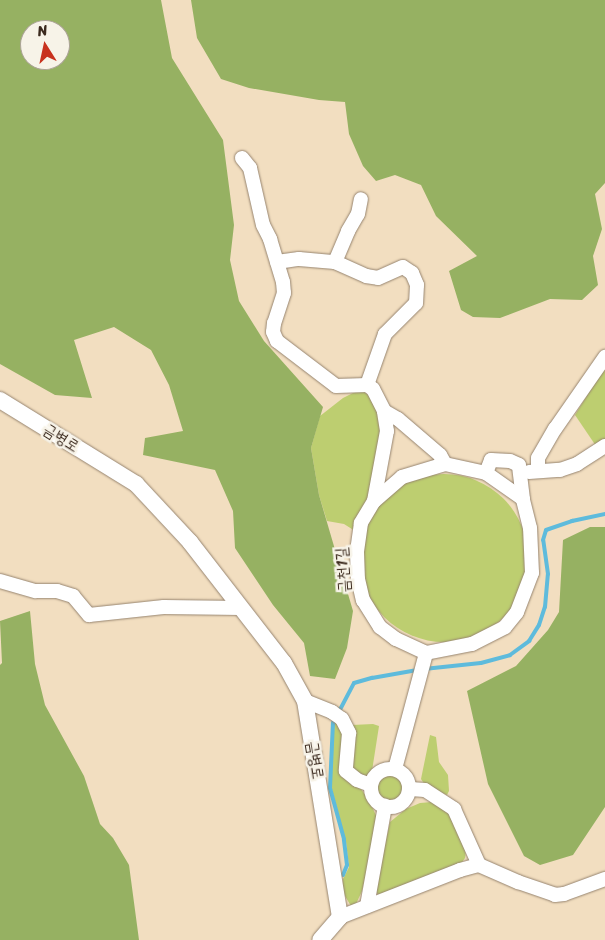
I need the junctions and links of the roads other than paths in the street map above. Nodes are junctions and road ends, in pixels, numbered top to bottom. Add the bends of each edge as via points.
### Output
1 (242, 158) dead end
2 (361, 198) dead end
3 (277, 262) junction
4 (335, 262) junction
5 (605, 357) edge
6 (367, 385) junction
7 (0, 400) edge
8 (384, 411) junction
9 (605, 446) edge
10 (445, 464) junction
11 (538, 471) junction
12 (486, 472) junction
13 (521, 472) junction
14 (522, 499) junction
15 (374, 501) junction
16 (0, 580) edge
17 (241, 608) junction
18 (425, 657) junction
19 (305, 701) junction
20 (395, 769) junction
21 (371, 785) junction
22 (410, 789) junction
23 (385, 806) junction
24 (480, 864) junction
25 (605, 878) edge
26 (367, 906) junction
27 (335, 921) junction
28 (320, 940) edge

1 - 3 street via 250,168 263,225
2 - 4 street via 358,214
3 - 4 street via 299,259
3 - 6 street via 284,293 274,323 277,341 336,386
4 - 6 street via 378,278 403,267 412,273 417,285 416,303 385,334
5 - 11 street via 555,429 538,458
6 - 8 street
7 - 17 street, 금병로 via 136,484 190,542
8 - 10 street via 440,455
8 - 15 street via 387,431
9 - 11 street via 560,470
10 - 12 street
10 - 15 street, 금천1길 via 402,477
11 - 13 street
12 - 13 street via 491,460 510,461 519,465
12 - 14 street
13 - 14 street
14 - 18 street via 530,528 532,573 517,612 506,627 485,638
15 - 18 street, 금천1길 via 361,522 357,552 363,600 380,627
16 - 17 street via 36,591 57,591 73,596 95,614 164,607
17 - 19 street, 금병로 via 284,663
18 - 20 street
19 - 21 street via 337,715 348,733 346,771
19 - 27 street, 금병로
20 - 21 street via 383,770
20 - 22 street via 406,776
21 - 23 street via 373,796
22 - 23 street via 402,803
22 - 24 street via 425,790 454,809
23 - 26 street
24 - 25 street via 518,882 555,894 564,894
24 - 26 street
26 - 27 street
27 - 28 street

